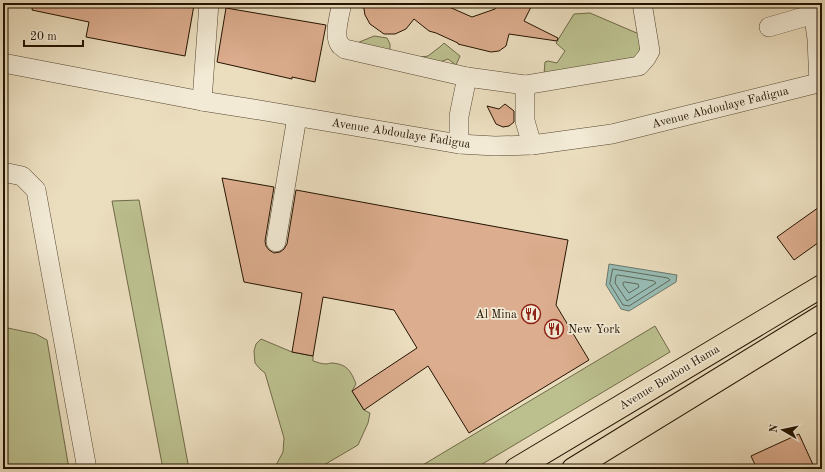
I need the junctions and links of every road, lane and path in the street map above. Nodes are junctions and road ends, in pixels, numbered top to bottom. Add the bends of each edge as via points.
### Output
1 (209, 3) edge
2 (342, 3) edge
3 (642, 3) edge
4 (813, 9) edge
5 (769, 27) dead end
6 (819, 38) edge
7 (3, 62) edge
8 (467, 77) junction
9 (820, 82) edge
10 (525, 85) junction
11 (202, 101) junction
12 (297, 117) junction
13 (459, 144) junction
14 (532, 146) junction
15 (3, 172) edge
16 (276, 242) dead end
17 (822, 286) edge
18 (822, 316) edge
19 (87, 469) edge
20 (516, 469) edge
21 (574, 469) edge

1 - 11 street
2 - 8 street via 337,37 345,49
3 - 10 street via 650,51 639,66
4 - 5 street
4 - 6 street
6 - 9 street
7 - 11 street, Avenue Abdoulaye Fadigua
8 - 10 street
8 - 13 street via 459,116
9 - 14 street, Avenue Abdoulaye Fadigua via 612,134
10 - 14 street via 525,121
11 - 12 street, Avenue Abdoulaye Fadigua
12 - 13 street, Avenue Abdoulaye Fadigua
12 - 16 street
13 - 14 street, Avenue Abdoulaye Fadigua
15 - 19 street via 22,176 36,190
17 - 20 main road, Avenue Boubou Hama
18 - 21 main road

